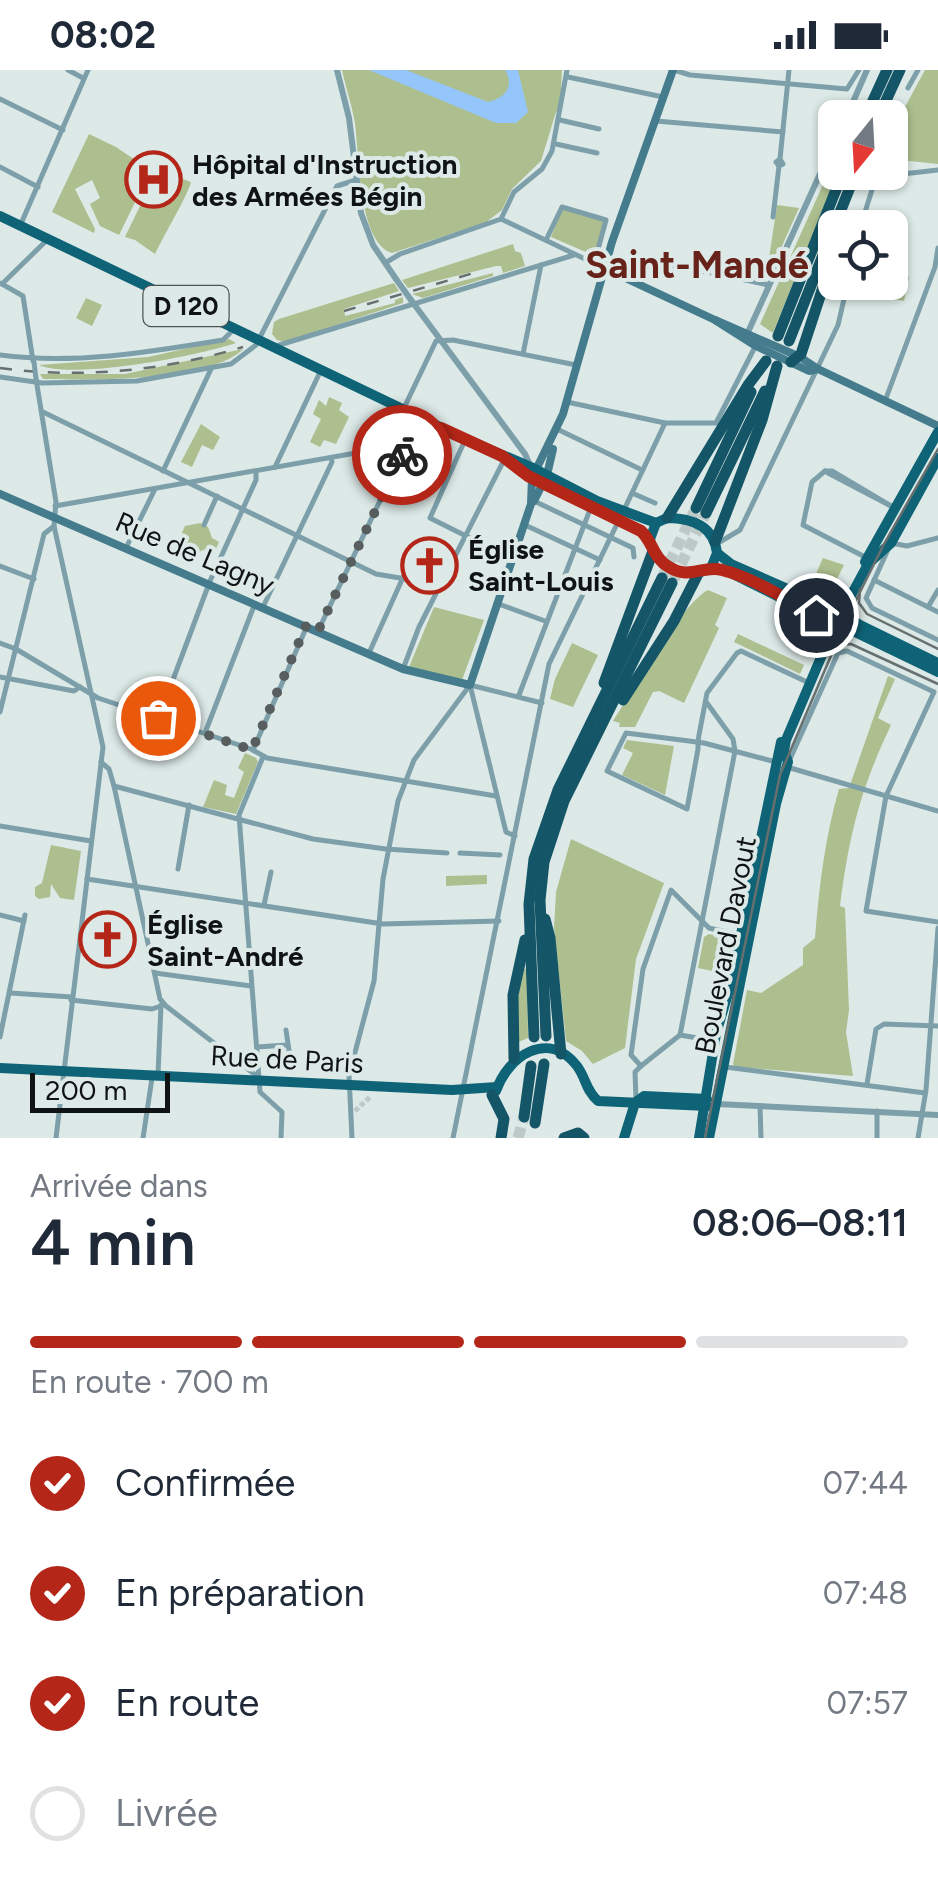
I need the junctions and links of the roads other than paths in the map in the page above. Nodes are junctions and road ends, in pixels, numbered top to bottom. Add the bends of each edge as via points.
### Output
1 (68, 70) edge
2 (88, 70) edge
3 (337, 70) edge
4 (674, 70) edge
5 (789, 70) edge
6 (859, 70) edge
7 (868, 70) edge
8 (918, 70) edge
9 (567, 73) edge
10 (891, 75) edge
11 (84, 78) junction
12 (788, 84) junction
13 (908, 88) dead end
14 (663, 97) junction
15 (0, 99) edge
16 (854, 100) edge
17 (876, 100) edge
18 (883, 100) edge
19 (560, 120) junction
20 (654, 121) junction
21 (599, 128) dead end
22 (62, 130) junction
23 (783, 132) junction
24 (554, 144) junction
25 (597, 153) dead end
26 (0, 167) edge
27 (938, 170) edge
28 (908, 172) edge
29 (818, 179) edge
30 (356, 180) junction
31 (38, 187) junction
32 (837, 190) edge
33 (849, 190) edge
34 (844, 202) junction
35 (843, 210) edge
36 (0, 216) edge
37 (773, 217) dead end
38 (502, 219) junction
39 (20, 226) junction
40 (48, 239) junction
41 (546, 240) junction
42 (938, 248) edge
43 (574, 254) junction
44 (383, 260) junction
45 (594, 264) junction
46 (541, 265) junction
47 (936, 268) edge
48 (606, 270) junction
49 (616, 274) junction
50 (1, 284) edge
51 (769, 284) junction
52 (818, 298) edge
53 (844, 300) edge
54 (413, 302) junction
55 (234, 328) junction
56 (746, 336) junction
57 (259, 339) junction
58 (441, 340) junction
59 (298, 342) junction
60 (758, 342) junction
61 (272, 347) junction
62 (286, 353) junction
63 (522, 354) junction
64 (0, 356) edge
65 (33, 360) junction
66 (796, 360) junction
67 (772, 364) junction
68 (579, 366) junction
69 (211, 369) junction
70 (818, 369) junction
71 (321, 370) junction
72 (0, 378) edge
73 (36, 380) junction
74 (885, 401) junction
75 (567, 402) junction
76 (403, 410) junction
77 (41, 411) junction
78 (562, 414) junction
79 (665, 423) junction
80 (441, 428) junction
81 (559, 430) junction
82 (938, 430) edge
83 (465, 439) junction
84 (407, 444) junction
85 (331, 458) junction
86 (504, 458) junction
87 (938, 458) edge
88 (274, 468) junction
89 (528, 469) junction
90 (163, 470) junction
91 (642, 470) junction
92 (256, 471) junction
93 (546, 480) junction
94 (189, 482) junction
95 (155, 489) junction
96 (632, 493) junction
97 (0, 494) edge
98 (217, 496) junction
99 (533, 502) junction
100 (655, 503) dead end
101 (594, 504) junction
102 (56, 506) junction
103 (893, 507) junction
104 (243, 509) junction
105 (701, 511) tunnel mouth
106 (45, 512) junction
107 (621, 516) junction
108 (662, 520) junction
109 (56, 522) junction
110 (524, 524) junction
111 (204, 525) dead end
112 (584, 525) junction
113 (297, 535) junction
114 (466, 536) junction
115 (611, 537) junction
116 (938, 538) edge
117 (891, 543) junction
118 (651, 545) junction
119 (716, 547) junction
120 (126, 548) junction
121 (574, 548) junction
122 (414, 553) dead end
123 (634, 557) dead end
124 (867, 558) junction
125 (512, 560) junction
126 (600, 560) junction
127 (351, 562) junction
128 (0, 566) edge
129 (711, 568) junction
130 (698, 574) junction
131 (403, 578) junction
132 (34, 579) junction
133 (874, 580) junction
134 (210, 584) junction
135 (442, 585) junction
136 (938, 590) edge
137 (496, 603) junction
138 (260, 605) junction
139 (928, 607) junction
140 (832, 608) junction
141 (938, 612) edge
142 (847, 615) junction
143 (546, 621) junction
144 (825, 621) junction
145 (306, 626) junction
146 (840, 629) junction
147 (318, 631) junction
148 (938, 640) edge
149 (0, 643) edge
150 (16, 649) junction
151 (369, 653) junction
152 (938, 662) edge
153 (404, 669) junction
154 (938, 672) edge
155 (0, 677) edge
156 (8, 679) junction
157 (807, 682) junction
158 (470, 684) junction
159 (80, 688) junction
160 (519, 695) junction
161 (94, 696) junction
162 (706, 702) junction
163 (542, 704) junction
164 (614, 704) junction
165 (0, 712) edge
166 (158, 718) junction
167 (588, 730) junction
168 (204, 734) junction
169 (698, 742) junction
170 (252, 750) junction
171 (735, 751) junction
172 (263, 757) junction
173 (786, 760) junction
174 (101, 762) junction
175 (774, 765) junction
176 (406, 781) junction
177 (114, 786) junction
178 (496, 796) junction
179 (886, 796) junction
180 (189, 805) junction
181 (938, 810) edge
182 (240, 820) junction
183 (0, 826) edge
184 (515, 836) junction
185 (92, 842) junction
186 (390, 849) junction
187 (448, 853) dead end
188 (460, 853) dead end
189 (512, 855) junction
190 (178, 869) dead end
191 (271, 872) dead end
192 (87, 879) junction
193 (135, 886) junction
194 (540, 900) junction
195 (246, 902) junction
196 (264, 905) junction
197 (0, 916) edge
198 (529, 919) junction
199 (498, 921) junction
200 (703, 922) junction
201 (379, 923) junction
202 (938, 925) edge
203 (740, 934) junction
204 (155, 973) junction
205 (252, 986) junction
206 (9, 993) junction
207 (72, 999) junction
208 (162, 1004) junction
209 (935, 1025) edge
210 (286, 1030) dead end
211 (680, 1034) junction
212 (0, 1037) edge
213 (715, 1041) junction
214 (287, 1045) junction
215 (257, 1047) junction
216 (562, 1054) junction
217 (290, 1056) dead end
218 (514, 1060) junction
219 (538, 1065) dead end
220 (641, 1066) junction
221 (724, 1066) junction
222 (0, 1068) edge
223 (64, 1071) junction
224 (155, 1075) junction
225 (258, 1079) junction
226 (348, 1084) junction
227 (868, 1084) junction
228 (382, 1086) junction
229 (459, 1090) junction
230 (495, 1091) junction
231 (925, 1092) junction
232 (370, 1097) tunnel mouth
233 (636, 1102) junction
234 (703, 1103) junction
235 (717, 1104) junction
236 (760, 1106) junction
237 (877, 1111) junction
238 (923, 1114) junction
239 (938, 1114) edge
240 (530, 1120) tunnel mouth
241 (583, 1136) edge
242 (56, 1138) edge
243 (144, 1138) edge
244 (281, 1138) edge
245 (352, 1138) edge
246 (453, 1138) edge
247 (501, 1138) edge
248 (564, 1138) edge
249 (624, 1138) edge
250 (699, 1138) edge
251 (709, 1138) edge
252 (761, 1138) edge
253 (877, 1138) edge
254 (918, 1138) edge

1 - 11 street
2 - 11 street
3 - 30 street
4 - 12 street
4 - 14 main road
5 - 12 street
6 - 12 street via 847,89
7 - 16 street
8 - 13 street
9 - 14 street
9 - 19 street
10 - 17 highway
10 - 18 highway
11 - 22 street
12 - 23 street
14 - 20 main road
15 - 22 street
19 - 21 street
19 - 24 street
20 - 23 street
20 - 48 main road
22 - 31 street
23 - 37 street
24 - 25 street
24 - 38 street via 542,169 514,192
26 - 31 street
27 - 28 street
29 - 51 street
30 - 44 street via 366,231
30 - 57 street via 337,186
31 - 39 street
32 - 34 highway via 784,338
33 - 34 highway
34 - 35 highway
36 - 39 main road, D 120
38 - 41 street
38 - 44 street
39 - 40 main road, D 120
40 - 50 street
40 - 55 main road, D 120
41 - 43 street
41 - 45 street via 562,207 606,220
42 - 47 street
43 - 45 street
43 - 46 street
44 - 54 street, bridge
45 - 48 street
46 - 54 street
46 - 63 street
47 - 74 street
48 - 49 main road
48 - 68 main road
49 - 51 street via 627,266 654,266
49 - 56 main road
50 - 65 street via 23,296
51 - 56 street
52 - 66 highway
53 - 70 street
54 - 58 street
54 - 59 street
55 - 57 main road, D 120
55 - 65 street via 224,340
56 - 60 main road
57 - 61 main road, D 120
57 - 69 street via 235,362
58 - 63 street
58 - 76 street
58 - 89 street via 521,449
59 - 61 street
59 - 62 street
60 - 66 main road
60 - 79 street via 716,423
61 - 62 main road, D 120
62 - 71 main road, D 120
63 - 68 street
64 - 65 street
65 - 73 street, bridge
66 - 70 main road via 808,371
67 - 105 highway
67 - 108 highway via 748,385
67 - 119 highway via 762,420
68 - 75 main road
69 - 73 street via 137,381
69 - 90 street
70 - 74 main road
70 - 119 street via 740,530
71 - 76 main road, D 120
71 - 88 street
72 - 73 street
73 - 77 street
74 - 82 main road
75 - 78 main road
75 - 79 street
76 - 80 main road, D 120
77 - 90 street
77 - 102 street
78 - 81 main road
78 - 89 main road
79 - 91 street
80 - 83 main road, D 120
80 - 84 street
81 - 91 street
81 - 93 main road
82 - 103 main road, Boulevard Davout
83 - 86 main road, D 120
83 - 114 street via 430,518
84 - 85 street
84 - 127 street
85 - 88 street
85 - 113 street
86 - 89 main road, D 120
86 - 114 street
87 - 117 main road, Boulevard Davout
88 - 92 street
89 - 93 main road, D 120
89 - 99 main road
90 - 94 street
91 - 96 street
92 - 94 street
92 - 104 street
93 - 99 main road
93 - 101 main road, D 120
94 - 95 street
94 - 98 street
95 - 102 street
95 - 120 street
96 - 100 street
96 - 107 street
97 - 106 main road, Rue de Lagny
98 - 104 street
98 - 111 street
99 - 110 main road
99 - 112 street
101 - 107 main road, D 120
101 - 112 street
102 - 106 street
102 - 109 street
103 - 124 main road, Boulevard Davout
103 - 124 street via 825,471 812,482 803,525
104 - 113 street
104 - 134 street
106 - 109 main road, Rue de Lagny
107 - 108 main road, D 120
107 - 115 street
107 - 118 main road, D 120
108 - 118 main road
108 - 119 main road via 702,525
109 - 120 main road, Rue de Lagny
109 - 132 street via 44,534
109 - 161 street
110 - 121 street
110 - 125 main road
112 - 115 street
112 - 121 street
113 - 127 street
113 - 138 street
114 - 125 street
114 - 135 street
115 - 123 street via 634,548
115 - 126 street
116 - 117 street
117 - 133 street
117 - 142 main road, Boulevard Davout via 868,564
118 - 130 main road via 667,566
118 - 167 highway
119 - 129 main road
119 - 140 main road via 730,564
120 - 134 main road, Rue de Lagny
121 - 126 street
121 - 143 street
122 - 131 street
124 - 140 main road, Boulevard Davout
125 - 137 main road
126 - 163 street via 549,664
127 - 131 street
127 - 147 street
128 - 132 street
129 - 130 main road
129 - 144 main road
130 - 164 highway via 656,650
131 - 135 street
131 - 151 street
132 - 150 street
133 - 139 street
133 - 148 street via 869,606
134 - 138 main road, Rue de Lagny
134 - 166 street
135 - 153 street
136 - 139 street
137 - 143 street
137 - 158 main road
138 - 145 main road, Rue de Lagny
138 - 168 street
139 - 141 street
140 - 142 main road
140 - 144 main road, Boulevard Davout
142 - 146 main road, Boulevard Davout
142 - 152 main road
143 - 160 street
144 - 146 main road
144 - 157 main road, Boulevard Davout
145 - 147 main road, Rue de Lagny
145 - 170 street
146 - 154 main road
146 - 173 main road, Boulevard Davout via 829,638
147 - 151 main road, Rue de Lagny
149 - 150 street
150 - 156 street
150 - 159 street
151 - 153 main road, Rue de Lagny
153 - 158 main road, Rue de Lagny
155 - 156 street
156 - 159 street
156 - 165 street
157 - 162 street via 741,650
157 - 175 main road, Boulevard Davout
158 - 160 street, Rue de Lagny
158 - 176 street
158 - 178 street
159 - 161 street
160 - 163 street, Rue de Lagny
161 - 166 street
161 - 174 street
162 - 169 street
162 - 171 street via 734,739
163 - 184 street
164 - 167 highway via 667,580
164 - 194 highway via 559,814
166 - 168 street
167 - 198 highway via 544,824
168 - 170 street
169 - 169 street via 626,733 607,772 687,809
169 - 171 street
170 - 172 street
171 - 175 street
171 - 200 street
172 - 176 street
172 - 182 street
173 - 175 street, Boulevard Davout
173 - 175 street
173 - 179 street
173 - 179 street, Boulevard Davout via 834,657 848,651 934,692
173 - 221 main road, Boulevard Davout
174 - 177 street
174 - 185 street
175 - 203 main road, Boulevard Davout
176 - 178 street
176 - 186 street
177 - 180 street
177 - 193 street
178 - 184 street via 506,832
179 - 181 street
179 - 202 street via 866,911
180 - 182 street
180 - 190 street
182 - 186 street
182 - 195 street
183 - 185 street
184 - 189 street
185 - 192 street
186 - 187 street
186 - 201 street
188 - 189 street
189 - 199 street
191 - 196 street
192 - 193 street
192 - 207 street
193 - 195 street
193 - 204 street
194 - 198 highway via 540,1036
194 - 216 highway
195 - 196 street
195 - 205 street
196 - 201 street
197 - 206 street via 24,918
198 - 218 highway via 513,995
199 - 201 street
199 - 229 street
200 - 203 street
200 - 211 street
200 - 220 street via 671,890 644,968 631,1055
201 - 226 street via 374,981
202 - 209 street
203 - 213 main road, Boulevard Davout
204 - 205 street
204 - 208 street
205 - 215 street
206 - 207 street
206 - 212 street
207 - 208 street via 152,1009
207 - 223 street
208 - 224 street
208 - 225 street
209 - 227 street via 884,1024 876,1030
209 - 231 street
210 - 214 street
211 - 213 street
211 - 220 street
213 - 234 main road, Boulevard Davout
214 - 215 street
214 - 217 street
215 - 225 street
216 - 218 main road via 534,1050
216 - 233 main road via 598,1100
218 - 230 main road
219 - 240 highway
220 - 233 street via 635,1072
221 - 227 street
221 - 235 main road, Boulevard Davout
222 - 223 main road, Rue de Paris
223 - 224 main road, Rue de Paris
223 - 242 street
224 - 225 main road, Rue de Paris
224 - 243 street
225 - 226 main road, Rue de Paris
225 - 244 street via 260,1093 282,1112
226 - 228 main road, Rue de Paris
226 - 245 street
227 - 231 street
228 - 229 main road, Rue de Paris
228 - 232 street
229 - 230 main road, Rue de Paris
229 - 246 street
230 - 247 highway via 504,1119
231 - 238 street
233 - 234 main road via 644,1096
233 - 249 main road
234 - 235 main road
234 - 250 main road, Boulevard Davout
235 - 236 street
235 - 251 main road, Boulevard Davout
236 - 237 street
236 - 252 street
237 - 238 street
237 - 253 street
238 - 239 street
238 - 254 street
241 - 248 highway

